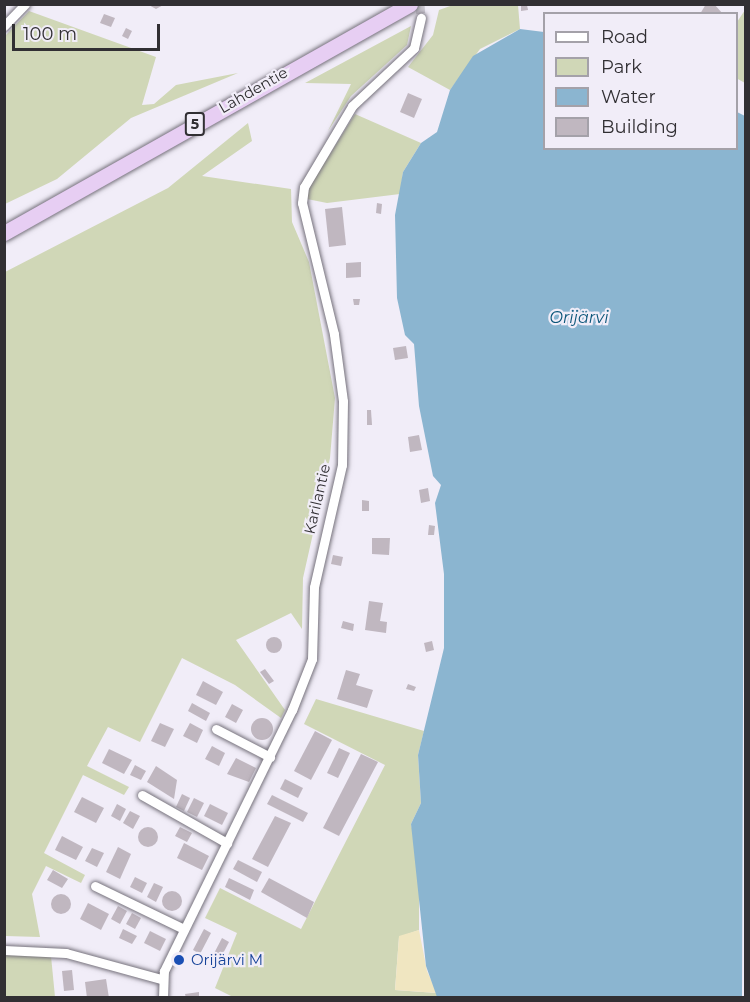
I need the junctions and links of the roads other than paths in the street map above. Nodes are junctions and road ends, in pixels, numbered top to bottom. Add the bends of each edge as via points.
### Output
1 (25, 4) edge
2 (410, 4) edge
3 (421, 18) tunnel mouth
4 (4, 26) edge
5 (4, 233) edge
6 (216, 729) dead end
7 (270, 757) junction
8 (142, 795) dead end
9 (227, 843) junction
10 (95, 886) dead end
11 (184, 929) junction
12 (4, 950) edge
13 (161, 979) junction
14 (163, 998) edge

1 - 4 street
2 - 5 highway, Lahdentie / 5
3 - 7 street, Karilantie via 414,48 352,106 304,187 306,221 334,334 343,401 342,465 314,587 312,659
6 - 7 street
7 - 9 street, Karilantie
8 - 9 street
9 - 11 street, Karilantie
10 - 11 street
11 - 13 street, Karilantie
12 - 13 street via 66,953
13 - 14 street

